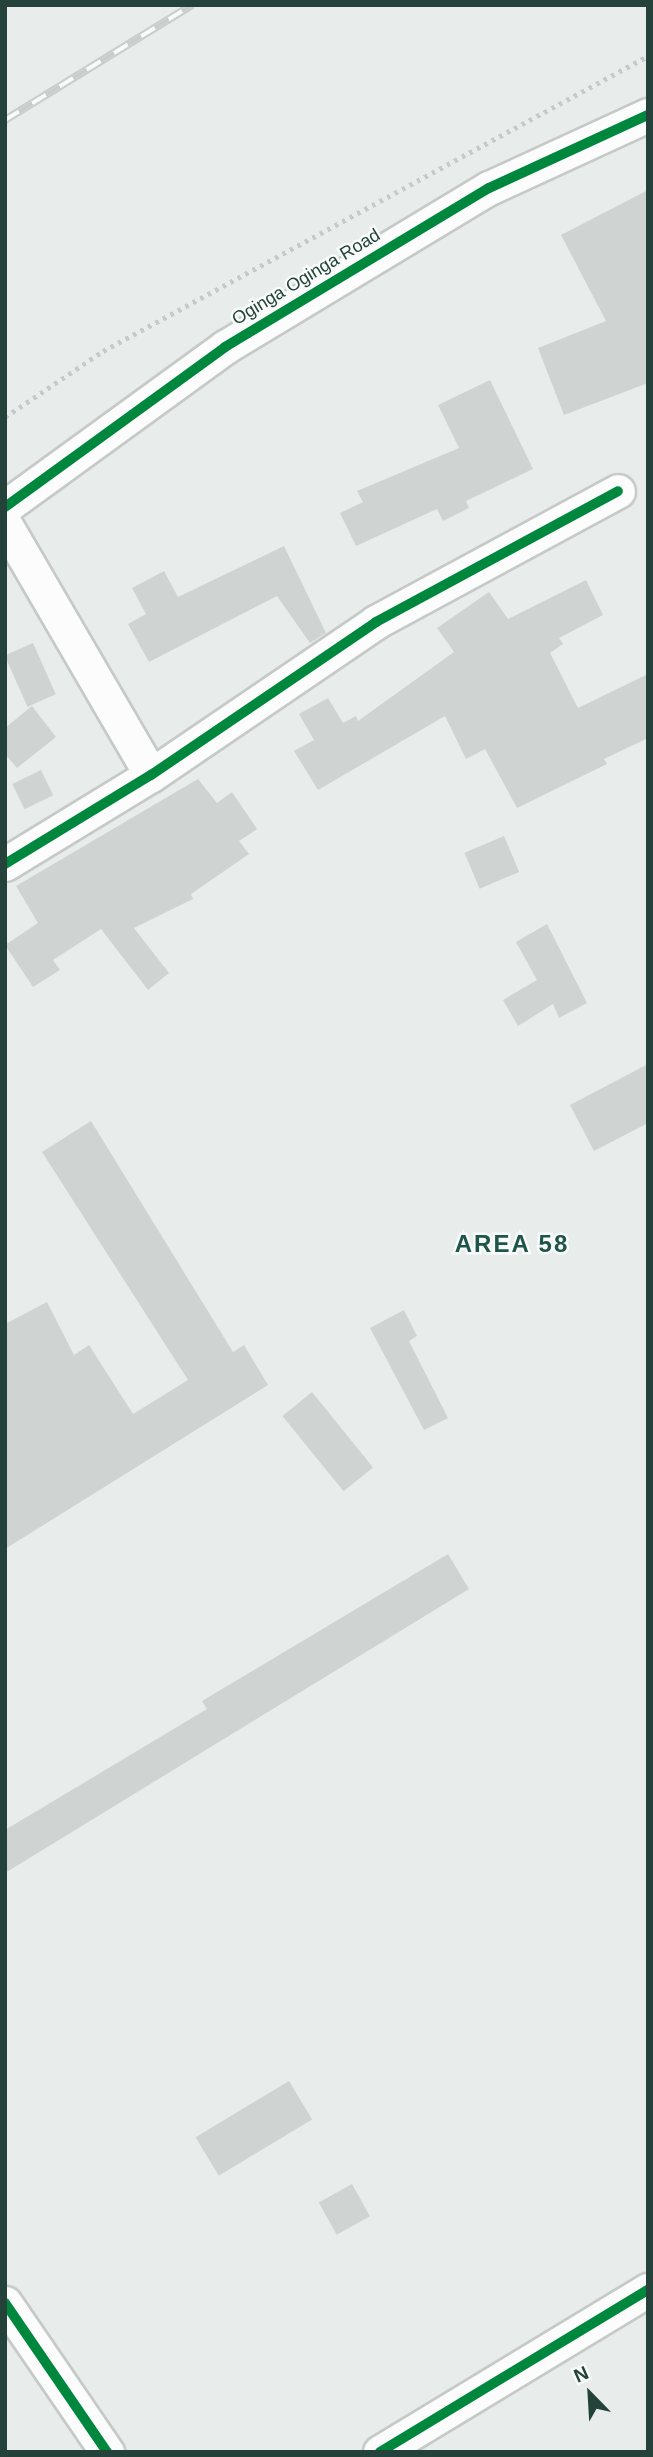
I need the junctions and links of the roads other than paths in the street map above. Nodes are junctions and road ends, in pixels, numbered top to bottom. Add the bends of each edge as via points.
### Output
1 (648, 115) edge
2 (618, 491) dead end
3 (5, 507) edge
4 (5, 524) edge
5 (151, 775) junction
6 (5, 864) edge
7 (648, 2290) edge
8 (5, 2303) edge
9 (107, 2452) edge
10 (380, 2452) edge

1 - 3 street, Oginga Oginga Road via 489,188 225,347
2 - 5 street via 376,622
4 - 5 street
5 - 6 street
7 - 10 street
8 - 9 street

